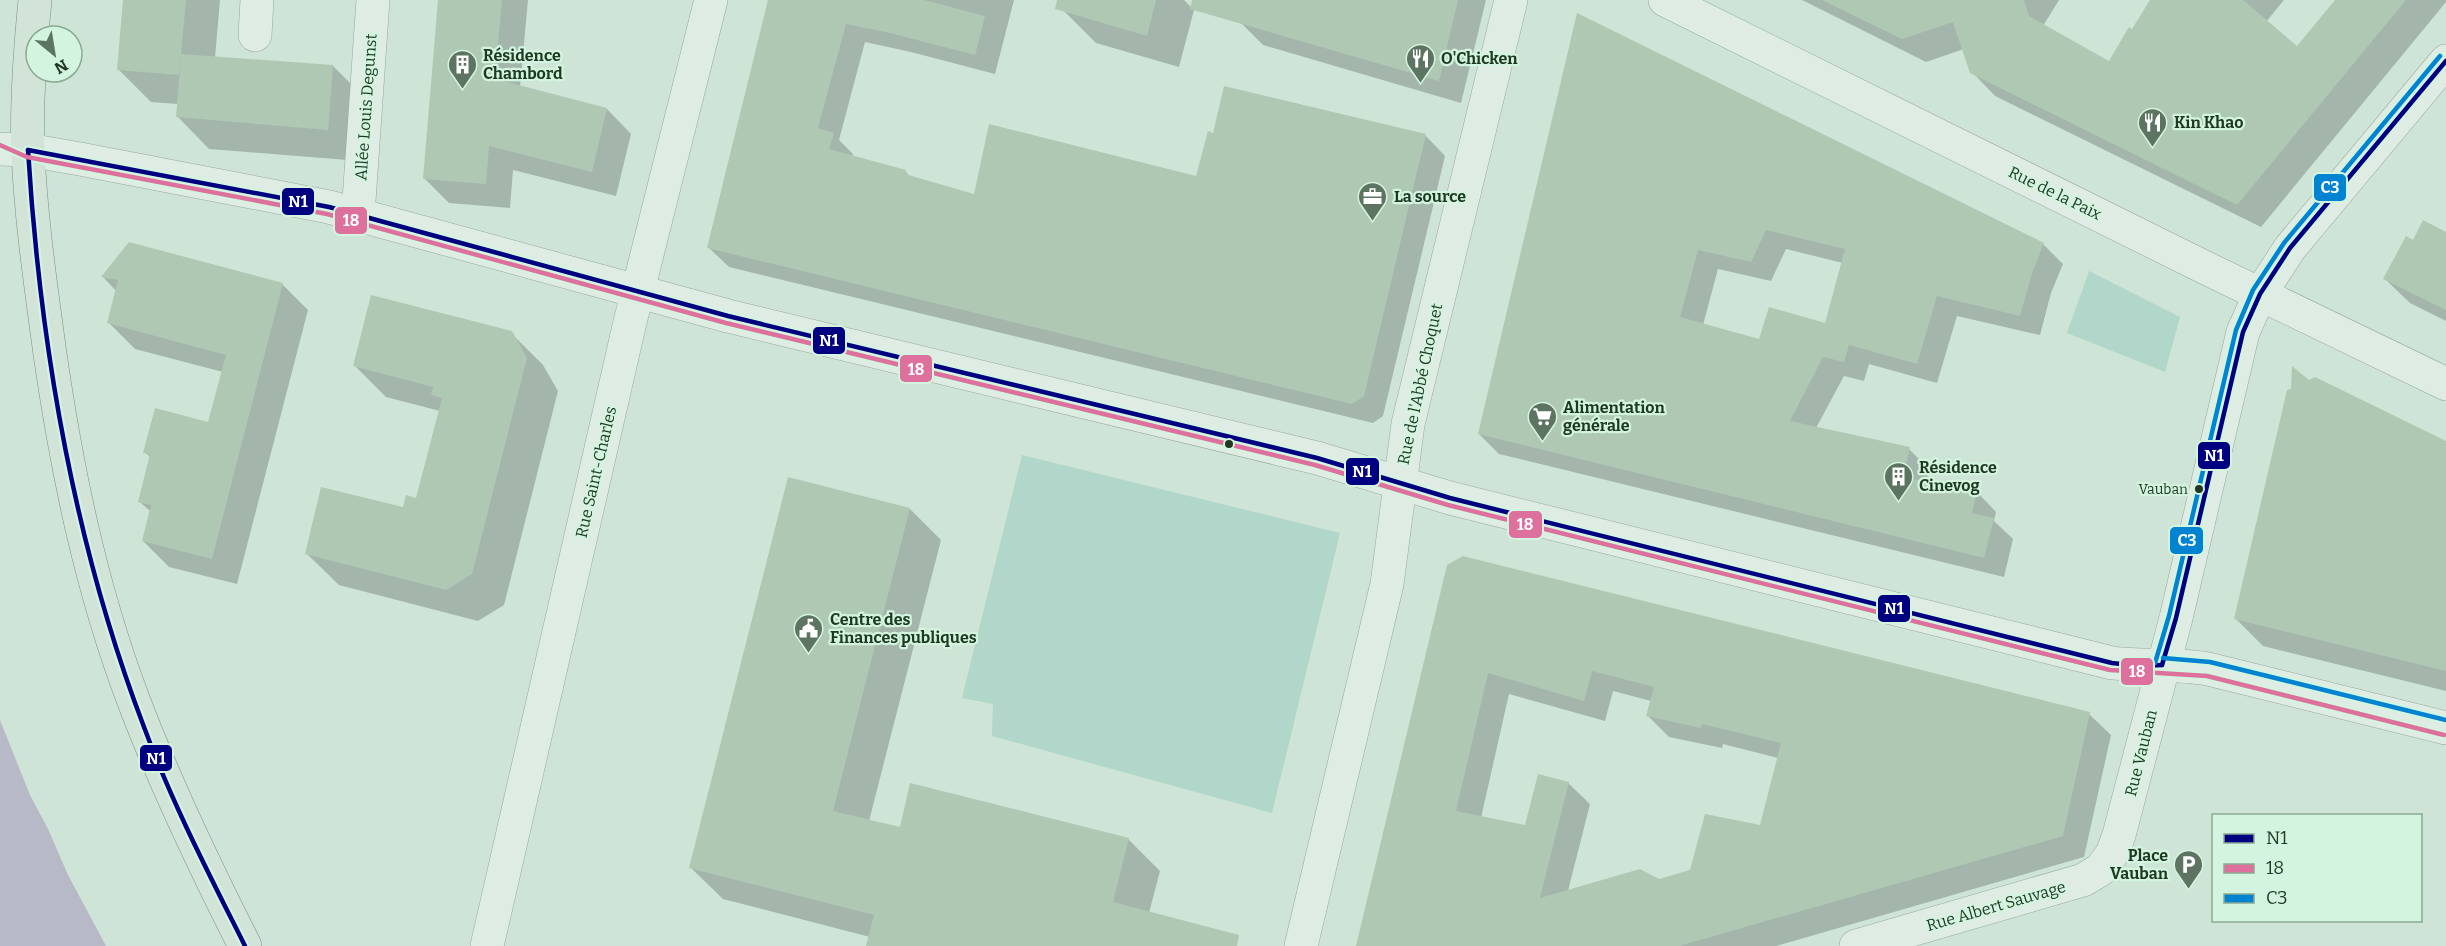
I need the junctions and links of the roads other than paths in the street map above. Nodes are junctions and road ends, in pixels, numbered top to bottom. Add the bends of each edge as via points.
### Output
1 (35, 0) edge
2 (257, 0) edge
3 (373, 0) edge
4 (711, 0) edge
5 (1511, 0) edge
6 (1665, 0) edge
7 (255, 35) dead end
8 (2446, 61) edge
9 (9, 145) edge
10 (358, 214) junction
11 (638, 292) junction
12 (2260, 294) junction
13 (2446, 384) edge
14 (1400, 483) junction
15 (2162, 665) junction
16 (2446, 728) edge
17 (2100, 870) joint
18 (245, 946) edge
19 (487, 946) edge
20 (1301, 946) edge
21 (1856, 946) edge

1 - 9 main road
2 - 7 street
3 - 10 street, Allée Louis Degunst
4 - 11 street, Rue Saint-Charles
5 - 14 street, Rue de l'Abbé Choquet via 1410,414
6 - 12 street, Rue de la Paix
8 - 12 street, Rue Vauban via 2290,248
9 - 10 street
9 - 18 main road via 32,217 57,399 81,524 100,597 132,697 168,786
10 - 11 street
11 - 14 street via 1282,449
11 - 19 street, Rue Saint-Charles
12 - 13 street, Rue de la Paix
12 - 15 street, Rue Vauban via 2243,332
14 - 15 street via 2112,663
14 - 20 street, Rue de l'Abbé Choquet via 1387,584
15 - 16 street via 2208,669
15 - 17 street, Rue Vauban via 2119,835
17 - 21 street, Rue Albert Sauvage via 2060,888

